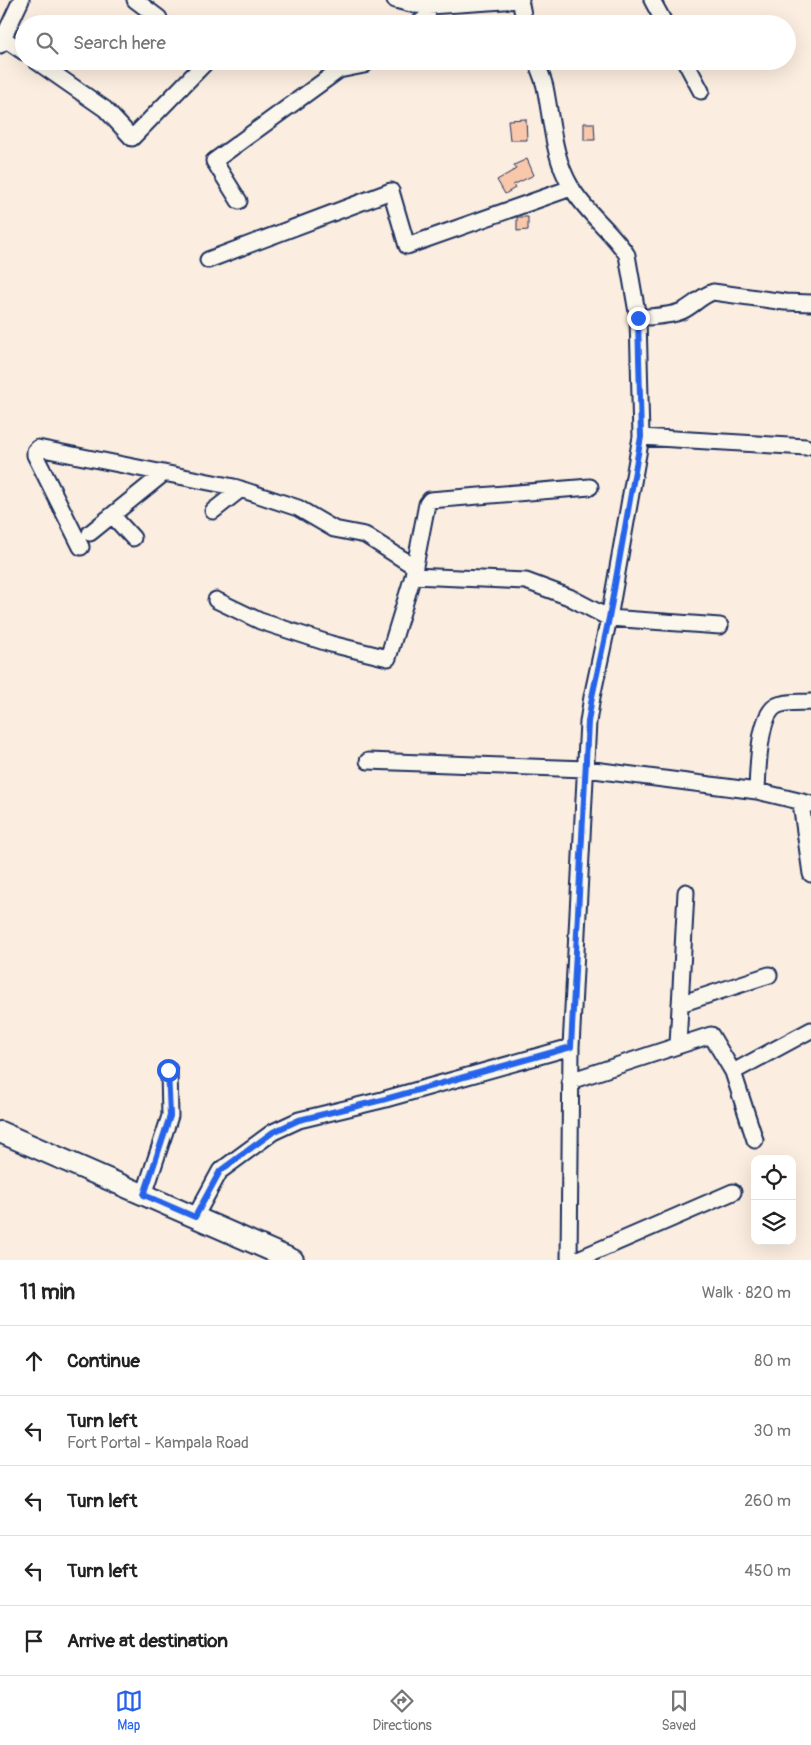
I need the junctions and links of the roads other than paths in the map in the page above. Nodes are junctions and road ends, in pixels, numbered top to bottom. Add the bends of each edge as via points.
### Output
1 (20, 0) edge
2 (135, 0) edge
3 (395, 0) edge
4 (520, 0) edge
5 (652, 0) edge
6 (429, 6) junction
7 (155, 15) edge
8 (427, 15) edge
9 (523, 15) edge
10 (660, 15) edge
11 (2, 41) edge
12 (15, 48) edge
13 (49, 70) edge
14 (198, 70) edge
15 (339, 70) edge
16 (539, 70) edge
17 (690, 70) edge
18 (701, 91) dead end
19 (571, 188) junction
20 (239, 201) dead end
21 (208, 260) dead end
22 (811, 303) edge
23 (638, 318) junction
24 (641, 437) junction
25 (806, 447) dead end
26 (163, 474) junction
27 (590, 487) dead end
28 (241, 489) junction
29 (213, 511) dead end
30 (112, 515) junction
31 (90, 532) dead end
32 (133, 538) dead end
33 (81, 547) dead end
34 (414, 572) junction
35 (216, 600) dead end
36 (609, 618) junction
37 (720, 626) dead end
38 (811, 702) edge
39 (368, 761) dead end
40 (586, 769) junction
41 (757, 791) junction
42 (806, 804) edge
43 (811, 874) edge
44 (686, 892) dead end
45 (768, 975) dead end
46 (680, 1004) junction
47 (811, 1030) edge
48 (678, 1046) junction
49 (571, 1047) junction
50 (168, 1070) dead end
51 (733, 1072) junction
52 (570, 1081) junction
53 (0, 1132) edge
54 (755, 1140) dead end
55 (733, 1192) dead end
56 (144, 1195) junction
57 (195, 1217) junction
58 (293, 1260) edge
59 (569, 1260) edge
60 (576, 1260) edge

1 - 11 street
2 - 7 street
3 - 6 street
4 - 6 street
4 - 9 street
5 - 10 street
6 - 8 street
11 - 12 street
13 - 14 street via 105,109 132,138
15 - 20 street via 214,162
16 - 19 street via 560,164
17 - 18 street
19 - 21 street via 407,246 391,191
19 - 23 street via 627,255
22 - 23 street via 713,292 674,314
23 - 24 street
24 - 25 street
24 - 36 street
26 - 28 street
26 - 30 street
26 - 33 street via 38,448 35,455
27 - 34 street via 430,500
28 - 29 street
28 - 34 street via 298,508 334,529 365,535
30 - 31 street
30 - 32 street
34 - 35 street via 388,658 260,621
34 - 36 street via 526,581 569,597
36 - 37 street
36 - 40 street via 588,722
38 - 41 street via 783,704 768,714 760,742
39 - 40 street
40 - 41 street
40 - 49 street
41 - 42 street
42 - 43 street
44 - 46 street
45 - 46 street
46 - 48 street
47 - 51 street
48 - 51 street via 711,1035
48 - 52 street
49 - 52 street
49 - 57 street via 299,1120 273,1132 220,1171
50 - 56 street via 170,1116
51 - 54 street
52 - 59 street
53 - 56 main road
55 - 60 street
56 - 57 main road
57 - 58 main road

